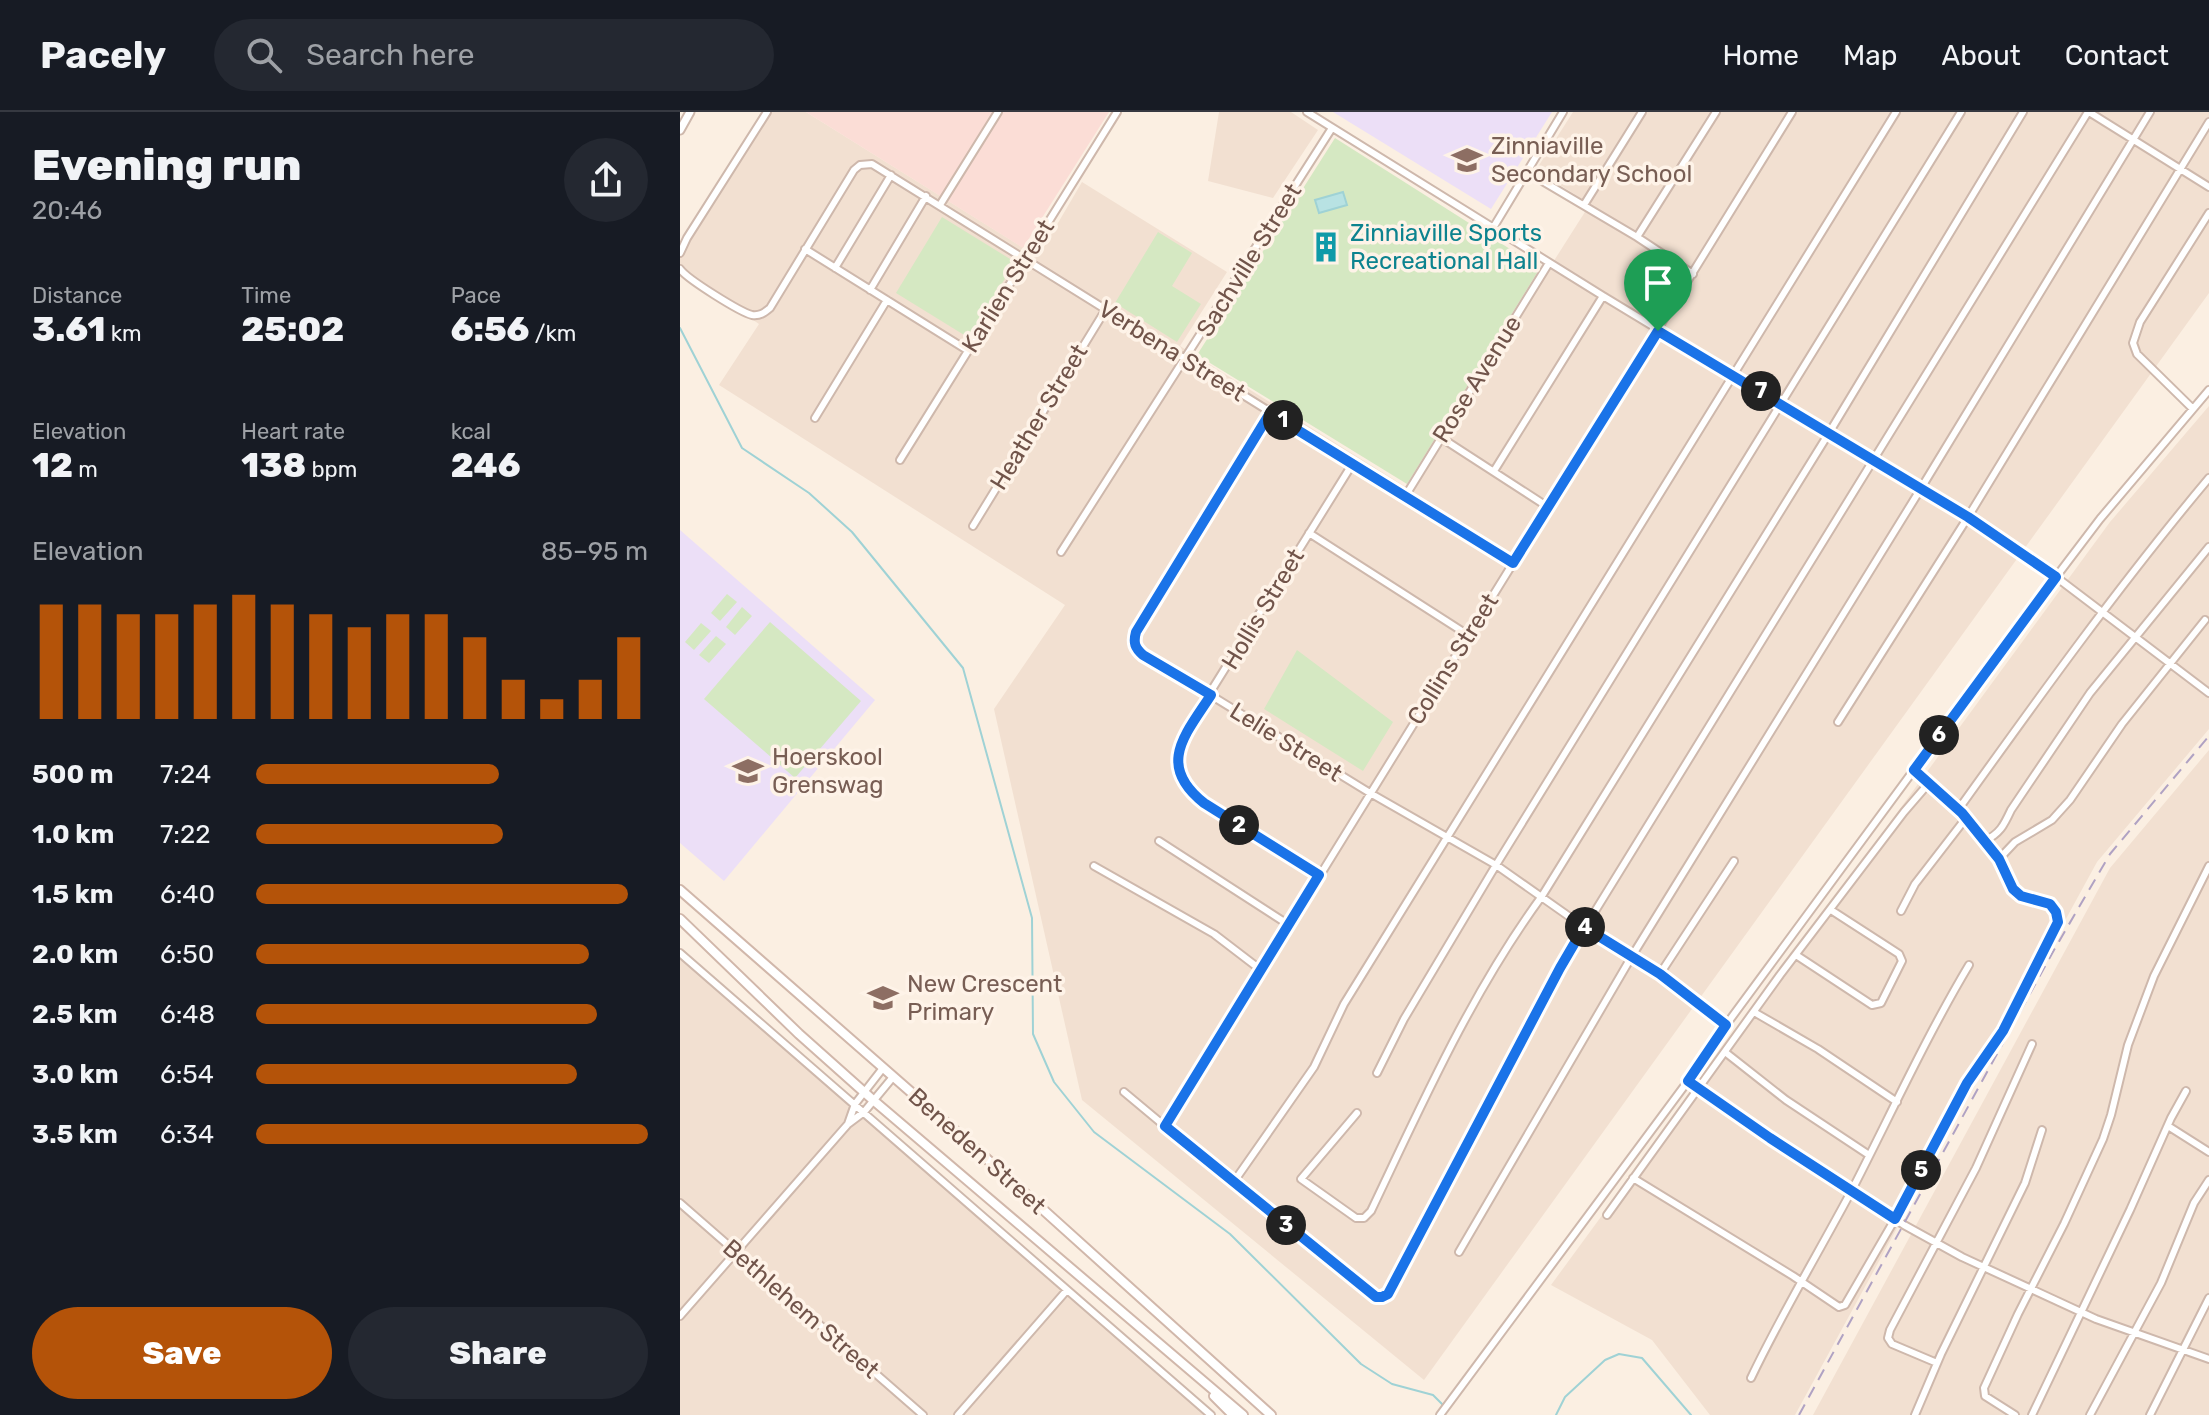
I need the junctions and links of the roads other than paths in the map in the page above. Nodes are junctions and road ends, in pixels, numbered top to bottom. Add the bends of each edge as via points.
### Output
1 (690, 112) edge
2 (767, 112) edge
3 (998, 112) edge
4 (1117, 112) edge
5 (1307, 112) edge
6 (1563, 112) edge
7 (1642, 112) edge
8 (1716, 112) edge
9 (1792, 112) edge
10 (1896, 112) edge
11 (1961, 112) edge
12 (2023, 112) edge
13 (2089, 112) edge
14 (2150, 112) edge
15 (2209, 122) edge
16 (1332, 128) junction
17 (680, 130) edge
18 (2133, 138) junction
19 (2180, 169) junction
20 (1527, 172) junction
21 (891, 175) junction
22 (2209, 187) edge
23 (926, 196) junction
24 (940, 205) junction
25 (1584, 205) junction
26 (2209, 213) edge
27 (1493, 228) junction
28 (1637, 237) junction
29 (805, 249) junction
30 (680, 253) edge
31 (1024, 259) junction
32 (1549, 263) junction
33 (835, 268) junction
34 (680, 269) edge
35 (1693, 274) junction
36 (870, 290) junction
37 (1603, 296) junction
38 (887, 300) junction
39 (1106, 309) junction
40 (1658, 331) junction
41 (967, 350) junction
42 (1185, 360) junction
43 (1733, 375) junction
44 (2209, 390) edge
45 (1782, 403) junction
46 (2193, 409) junction
47 (1270, 413) junction
48 (815, 418) dead end
49 (1829, 433) junction
50 (1440, 437) junction
51 (900, 460) dead end
52 (1874, 460) junction
53 (1353, 463) junction
54 (1494, 471) junction
55 (2209, 478) edge
56 (1920, 490) junction
57 (1406, 495) junction
58 (1548, 507) junction
59 (1968, 517) junction
60 (973, 526) dead end
61 (1309, 533) junction
62 (2209, 547) edge
63 (1061, 552) dead end
64 (1513, 563) junction
65 (2056, 577) junction
66 (2102, 612) junction
67 (2205, 620) dead end
68 (1468, 635) junction
69 (2135, 637) junction
70 (2169, 662) junction
71 (2209, 693) edge
72 (1211, 695) junction
73 (1838, 722) dead end
74 (1914, 770) junction
75 (1929, 783) junction
76 (1370, 793) junction
77 (1958, 810) junction
78 (1966, 818) junction
79 (1447, 837) junction
80 (1159, 841) dead end
81 (1984, 841) junction
82 (1999, 859) junction
83 (1734, 861) dead end
84 (1496, 865) junction
85 (1094, 866) dead end
86 (2209, 866) edge
87 (1319, 875) junction
88 (680, 890) edge
89 (1542, 896) junction
90 (1831, 910) junction
91 (1901, 911) dead end
92 (680, 919) edge
93 (1289, 925) junction
94 (1584, 927) junction
95 (680, 953) edge
96 (1796, 955) junction
97 (1632, 956) junction
98 (1969, 965) dead end
99 (1261, 970) junction
100 (1660, 974) junction
101 (1754, 1012) junction
102 (1726, 1025) junction
103 (2032, 1044) dead end
104 (1725, 1052) junction
105 (883, 1068) junction
106 (1377, 1073) dead end
107 (893, 1077) junction
108 (1688, 1081) junction
109 (1699, 1088) junction
110 (2186, 1091) dead end
111 (864, 1092) junction
112 (1124, 1092) dead end
113 (873, 1100) junction
114 (1897, 1102) junction
115 (855, 1104) junction
116 (864, 1112) junction
117 (1357, 1113) dead end
118 (848, 1124) junction
119 (1165, 1126) junction
120 (2168, 1126) junction
121 (2042, 1130) dead end
122 (2209, 1152) edge
123 (1869, 1155) junction
124 (1633, 1178) junction
125 (2209, 1180) edge
126 (1233, 1183) junction
127 (1851, 1191) junction
128 (680, 1203) edge
129 (1607, 1215) dead end
130 (1895, 1219) junction
131 (1936, 1242) junction
132 (736, 1252) junction
133 (1459, 1252) dead end
134 (1984, 1267) junction
135 (1802, 1282) junction
136 (2031, 1289) junction
137 (1067, 1290) junction
138 (2209, 1298) edge
139 (2081, 1312) junction
140 (680, 1316) edge
141 (2135, 1333) junction
142 (2182, 1349) junction
143 (2209, 1359) edge
144 (1937, 1363) junction
145 (1188, 1368) junction
146 (1751, 1378) dead end
147 (923, 1415) edge
148 (958, 1415) edge
149 (1211, 1415) edge
150 (1233, 1415) edge
151 (1243, 1415) edge
152 (1271, 1415) edge
153 (1440, 1415) edge
154 (1915, 1415) edge
155 (2015, 1415) edge
156 (2032, 1415) edge
157 (2090, 1415) edge
158 (2150, 1415) edge

1 - 17 street
2 - 30 street
3 - 24 street
4 - 31 street, Karlien Street
5 - 16 street
6 - 20 street
7 - 25 street
8 - 28 street
9 - 35 street, Collins Street
10 - 43 street
11 - 45 street
12 - 49 street
13 - 18 street
13 - 52 street
14 - 18 street
15 - 19 street
16 - 27 street
16 - 42 street, Sachville Street
18 - 19 street
18 - 56 street
19 - 22 street
19 - 59 street
20 - 25 street
20 - 27 street
21 - 23 street, Verbena Street
21 - 29 street, Verbena Street via 872,164 854,170
21 - 33 street
23 - 24 street, Verbena Street
23 - 36 street
24 - 31 street, Verbena Street
25 - 28 street
26 - 46 street via 2147,311 2133,343 2137,354
27 - 32 street
28 - 35 street
29 - 33 street
29 - 34 street via 770,308 760,315
31 - 39 street, Verbena Street
31 - 41 street, Karlien Street
32 - 37 street
32 - 50 street, Rose Avenue
33 - 36 street
35 - 40 street, Collins Street
36 - 38 street
37 - 40 street
37 - 54 street
38 - 41 street
38 - 48 street
39 - 42 street, Verbena Street
39 - 60 street, Heather Street
40 - 43 street
40 - 58 street, Collins Street
41 - 51 street, Karlien Street
42 - 47 street, Verbena Street
42 - 63 street, Sachville Street
43 - 45 street
43 - 79 street
44 - 46 street
45 - 49 street
45 - 84 street
46 - 65 street
47 - 53 street, Verbena Street
47 - 72 street, Lelie Street via 1134,639 1143,655
49 - 52 street
49 - 89 street
50 - 54 street
50 - 57 street, Rose Avenue
52 - 56 street
52 - 94 street
53 - 57 street, Verbena Street
53 - 61 street, Hollis Street
54 - 58 street
55 - 66 street
56 - 59 street
56 - 97 street
57 - 64 street, Verbena Street
58 - 64 street, Collins Street
59 - 65 street
59 - 73 street
61 - 68 street
61 - 72 street, Hollis Street
62 - 69 street
64 - 68 street, Collins Street
65 - 66 street
65 - 74 street
66 - 69 street
66 - 77 street
67 - 70 street
68 - 76 street, Collins Street
69 - 70 street
69 - 81 street via 2090,693 2003,828
70 - 71 street
70 - 82 street via 2070,800
72 - 76 street, Lelie Street
72 - 87 street, Hollis Street via 1183,736 1177,756 1191,793
74 - 75 street
74 - 102 street
75 - 77 street
75 - 90 street
76 - 79 street, Lelie Street
76 - 87 street, Collins Street
77 - 78 street
78 - 81 street
78 - 91 street
79 - 84 street, Lelie Street
79 - 126 street via 1344,1004 1314,1067
80 - 93 street
81 - 82 street
82 - 130 street via 2013,889 2050,904 2058,922 2003,1031 1967,1083
83 - 100 street
84 - 89 street, Lelie Street
84 - 106 street
85 - 99 street via 1214,934
86 - 136 street via 2154,976 2128,1045 2103,1139
87 - 93 street, Collins Street
88 - 105 main road, Beneden Street
89 - 94 street, Lelie Street
89 - 117 street via 1446,1054 1364,1218 1356,1218 1301,1179
90 - 96 street
90 - 96 street via 1899,954 1902,961 1881,1003 1872,1005
92 - 111 main road, Beneden Street
93 - 99 street, Collins Street
94 - 97 street, Lelie Street
94 - 126 street via 1388,1294 1376,1297
95 - 115 street, Beneden Street
96 - 101 street
97 - 100 street, Lelie Street
97 - 133 street
98 - 114 street
99 - 119 street, Collins Street
100 - 102 street, Lelie Street
101 - 104 street
101 - 114 street
102 - 108 street
103 - 131 street
104 - 109 street
104 - 123 street
105 - 107 main road, Beneden Street
105 - 111 street
107 - 113 street
107 - 152 main road, Beneden Street
108 - 109 street
108 - 153 street
109 - 124 street
109 - 127 street
110 - 120 street
111 - 113 main road, Beneden Street
111 - 115 street
112 - 119 street
113 - 116 street
113 - 145 main road, Beneden Street
114 - 123 street
115 - 116 street, Beneden Street
115 - 118 street
116 - 118 street
116 - 137 street, Beneden Street
118 - 132 street
119 - 126 street
120 - 122 street
120 - 139 street
121 - 134 street via 2025,1183
123 - 127 street
124 - 129 street
124 - 135 street
125 - 141 street
127 - 130 street
127 - 135 street
128 - 132 street, Bethlehem Street
130 - 131 street
130 - 135 street via 1845,1305 1839,1307
131 - 134 street
131 - 144 street via 1888,1338
132 - 140 street
132 - 147 street, Bethlehem Street
134 - 136 street
134 - 144 street
135 - 146 street
136 - 139 street
136 - 155 street via 1984,1388 1985,1396
137 - 148 street
137 - 149 street, Beneden Street
138 - 142 street
139 - 141 street
139 - 156 street
141 - 142 street
141 - 157 street
142 - 143 street
142 - 158 street
144 - 154 street
145 - 150 main road
145 - 151 main road, Beneden Street

